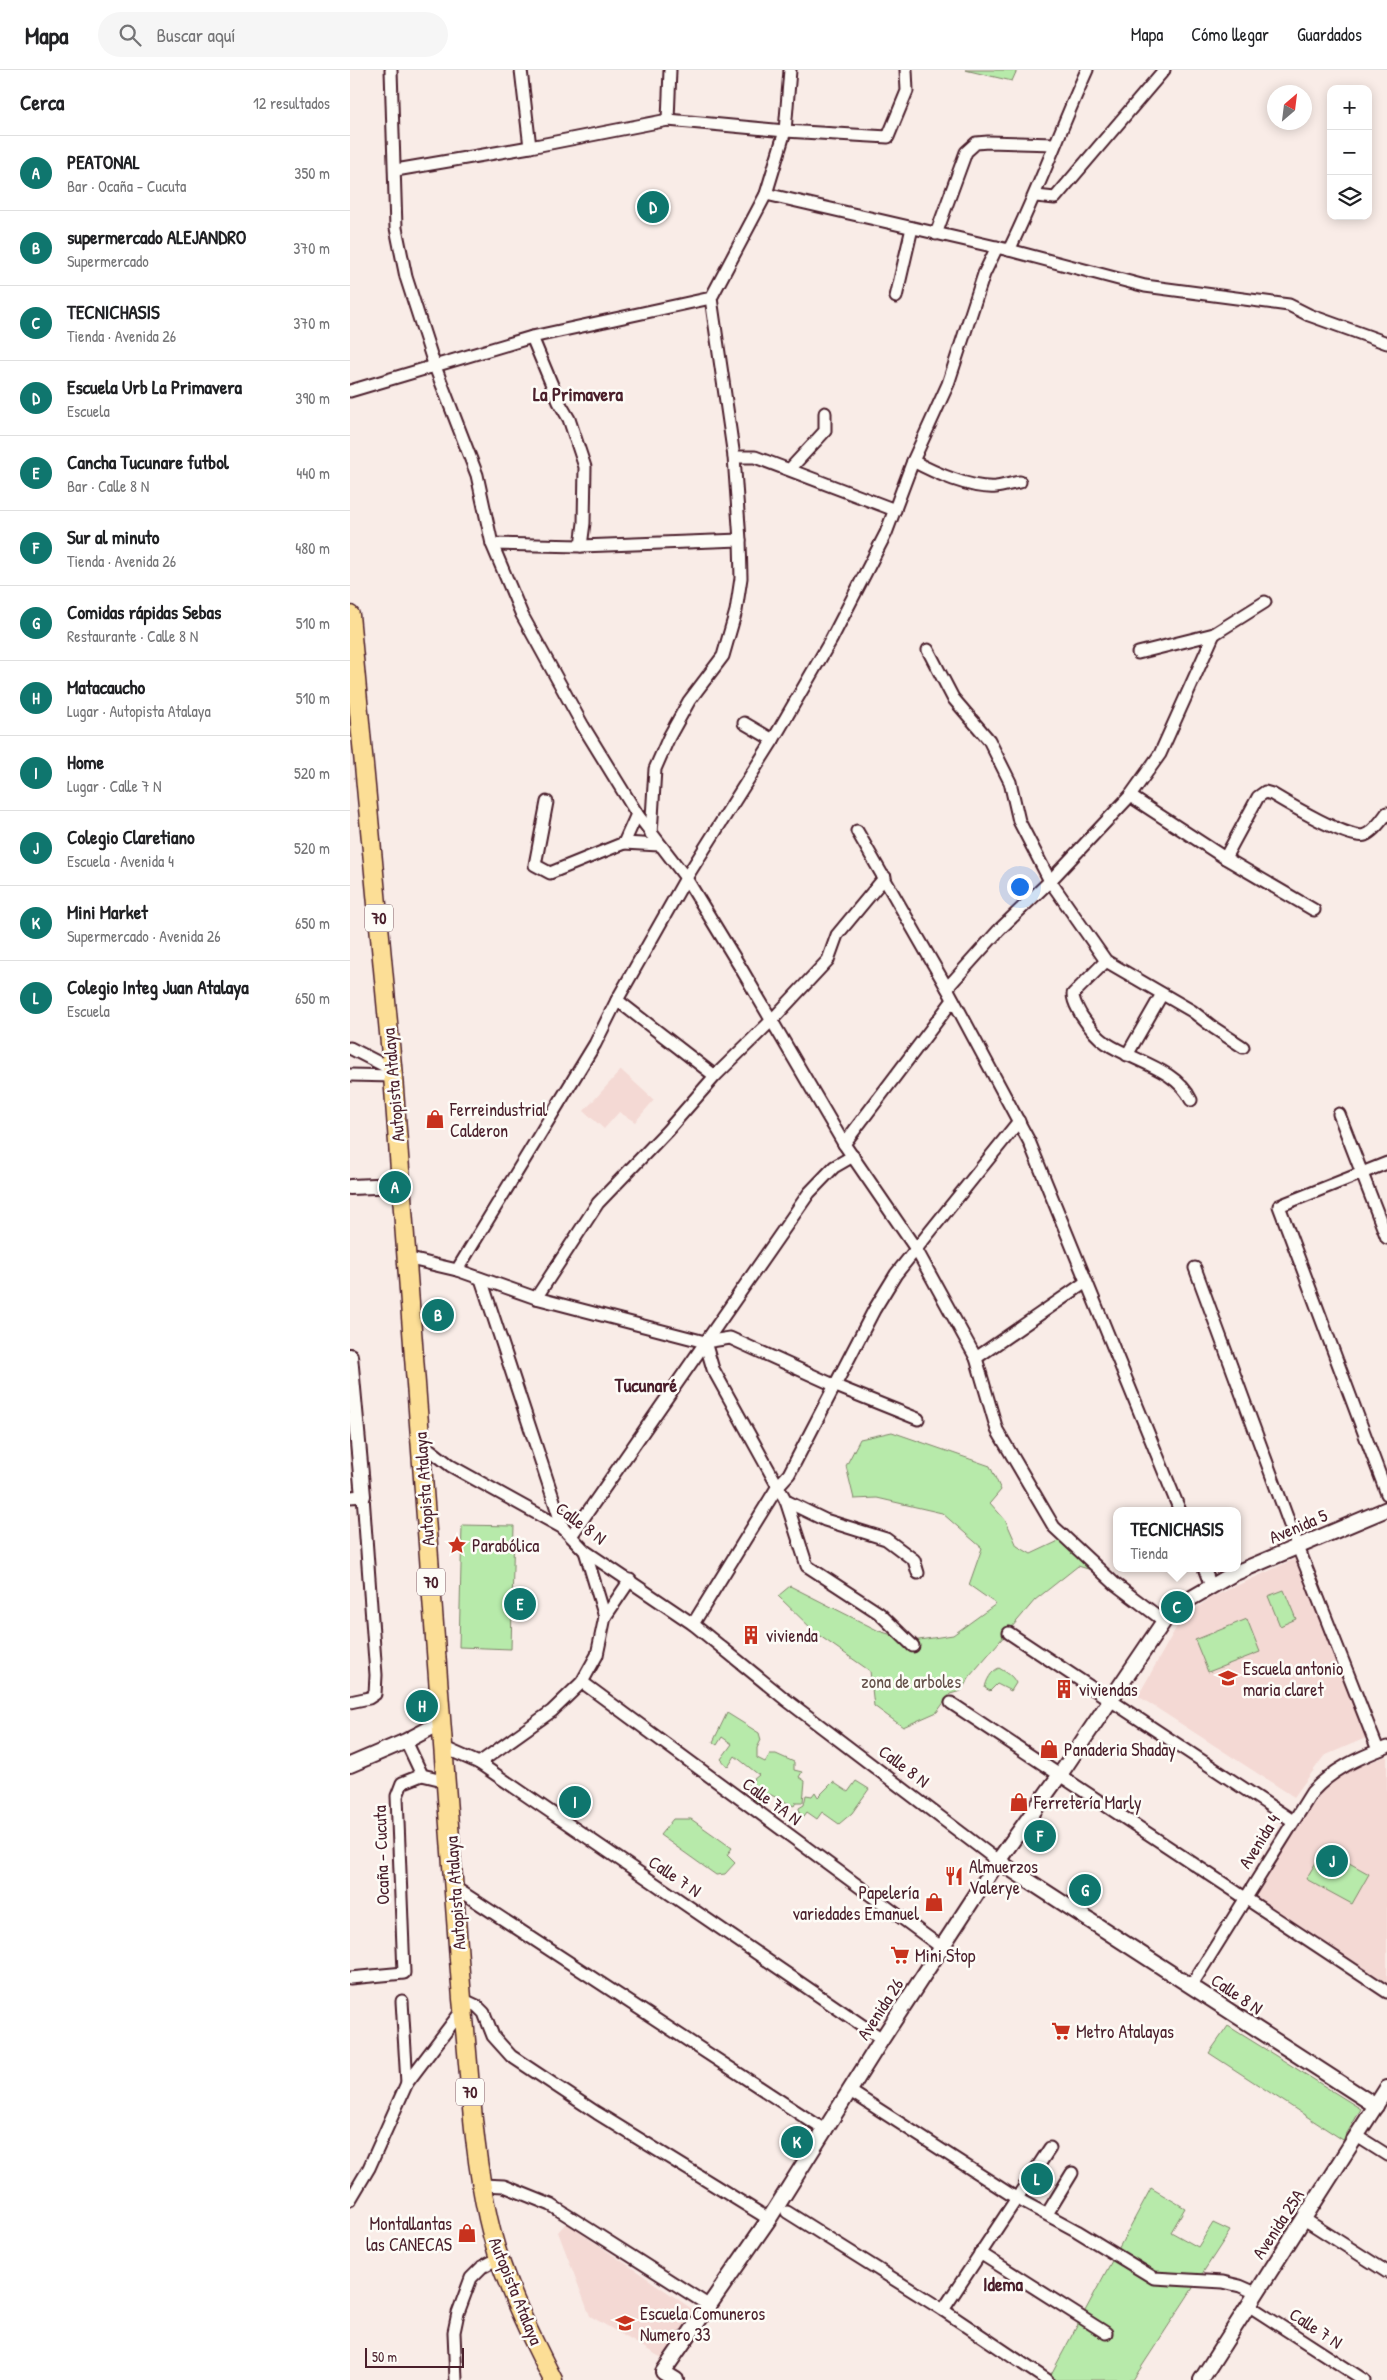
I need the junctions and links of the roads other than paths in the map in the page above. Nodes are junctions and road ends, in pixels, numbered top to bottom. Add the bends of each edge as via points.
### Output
1 (391, 70) edge
2 (521, 70) edge
3 (670, 70) edge
4 (790, 70) edge
5 (906, 70) edge
6 (1087, 70) edge
7 (1164, 70) edge
8 (668, 120) junction
9 (785, 131) junction
10 (1054, 144) junction
11 (530, 147) junction
12 (396, 170) junction
13 (766, 194) junction
14 (1036, 196) junction
15 (912, 228) junction
16 (936, 234) junction
17 (997, 247) junction
18 (1010, 250) junction
19 (896, 297) dead end
20 (711, 298) junction
21 (532, 337) junction
22 (1387, 343) edge
23 (434, 364) junction
24 (350, 391) edge
25 (825, 413) dead end
26 (734, 457) junction
27 (913, 462) junction
28 (790, 469) junction
29 (1020, 482) dead end
30 (895, 510) junction
31 (740, 540) junction
32 (492, 544) junction
33 (581, 546) junction
34 (1265, 602) dead end
35 (350, 616) edge
36 (1214, 634) junction
37 (928, 650) dead end
38 (1138, 653) dead end
39 (744, 722) dead end
40 (773, 740) junction
41 (1130, 796) junction
42 (547, 802) dead end
43 (1387, 813) edge
44 (637, 814) junction
45 (857, 831) dead end
46 (651, 834) junction
47 (624, 843) junction
48 (660, 845) junction
49 (1225, 858) junction
50 (886, 877) junction
51 (686, 878) junction
52 (1050, 881) junction
53 (1314, 910) dead end
54 (1106, 961) junction
55 (947, 988) junction
56 (1162, 994) junction
57 (617, 1000) junction
58 (953, 1000) junction
59 (771, 1022) junction
60 (1243, 1047) dead end
61 (350, 1048) edge
62 (1127, 1055) junction
63 (393, 1073) junction
64 (350, 1075) edge
65 (716, 1076) junction
66 (1191, 1100) dead end
67 (1339, 1114) dead end
68 (1019, 1120) junction
69 (844, 1144) junction
70 (853, 1156) junction
71 (1387, 1163) edge
72 (1362, 1174) junction
73 (400, 1185) junction
74 (350, 1187) edge
75 (1387, 1238) edge
76 (916, 1249) junction
77 (406, 1258) junction
78 (1195, 1268) dead end
79 (457, 1270) junction
80 (481, 1279) junction
81 (1086, 1282) junction
82 (536, 1298) junction
83 (705, 1342) junction
84 (350, 1356) edge
85 (976, 1358) junction
86 (836, 1386) junction
87 (918, 1419) dead end
88 (420, 1442) junction
89 (778, 1486) junction
90 (1387, 1494) edge
91 (356, 1496) edge
92 (786, 1501) junction
93 (1178, 1507) edge
94 (1387, 1509) edge
95 (563, 1528) junction
96 (571, 1536) junction
97 (1298, 1546) junction
98 (585, 1551) junction
99 (1206, 1572) edge
100 (918, 1573) dead end
101 (630, 1580) junction
102 (1211, 1586) junction
103 (1198, 1594) joint
104 (605, 1617) junction
105 (1164, 1621) junction
106 (693, 1624) junction
107 (1009, 1633) dead end
108 (913, 1646) dead end
109 (582, 1682) junction
110 (1111, 1701) junction
111 (350, 1702) edge
112 (951, 1703) dead end
113 (442, 1722) junction
114 (406, 1741) junction
115 (445, 1748) junction
116 (1382, 1748) edge
117 (479, 1763) junction
118 (350, 1765) edge
119 (422, 1775) junction
120 (1059, 1776) junction
121 (447, 1781) junction
122 (1292, 1821) junction
123 (998, 1861) junction
124 (454, 1886) junction
125 (1245, 1899) junction
126 (941, 1947) junction
127 (350, 1978) edge
128 (1191, 1986) junction
129 (1387, 1992) edge
130 (402, 2002) dead end
131 (463, 2004) junction
132 (882, 2039) junction
133 (407, 2083) junction
134 (1387, 2088) edge
135 (850, 2091) junction
136 (1376, 2106) junction
137 (826, 2131) junction
138 (1357, 2136) junction
139 (1050, 2148) dead end
140 (1387, 2155) edge
141 (1072, 2173) dead end
142 (482, 2185) junction
143 (1016, 2198) junction
144 (350, 2200) edge
145 (787, 2212) dead end
146 (1046, 2214) junction
147 (769, 2219) junction
148 (1304, 2219) junction
149 (980, 2253) junction
150 (499, 2258) junction
151 (1387, 2272) edge
152 (1256, 2293) junction
153 (708, 2305) junction
154 (1248, 2305) junction
155 (943, 2310) junction
156 (1106, 2332) dead end
157 (660, 2376) edge
158 (456, 2380) edge
159 (553, 2380) edge
160 (676, 2380) edge
161 (1046, 2380) edge
162 (1201, 2380) edge
163 (1364, 2380) edge

1 - 12 street
2 - 11 street
3 - 8 street
4 - 9 street
5 - 9 street via 907,91 888,137
6 - 10 street
7 - 14 street via 1056,198
8 - 9 street
8 - 11 street
9 - 13 street
10 - 14 street
10 - 16 street via 976,143 966,152
11 - 12 street
12 - 23 street via 396,228 415,308
13 - 15 street
13 - 20 street
14 - 18 street
15 - 16 street
15 - 19 street
16 - 17 street
17 - 18 street
17 - 27 street via 984,274 948,384
18 - 22 street via 1145,286 1288,305
20 - 21 street
20 - 26 street
21 - 23 street
21 - 33 street via 569,419 585,467
23 - 24 street
23 - 32 street via 477,475
25 - 28 street via 825,431
26 - 28 street via 756,457
26 - 31 street
27 - 29 street via 938,474 976,484 996,487
27 - 30 street
28 - 30 street
30 - 40 street via 832,640
31 - 33 street
31 - 46 street via 741,578 736,612 722,656 689,701 655,769
32 - 33 street
32 - 44 street via 522,615 583,726
34 - 36 street
35 - 63 main road, Autopista Atalaya / 70
36 - 38 street
36 - 41 street via 1160,754
37 - 52 street via 952,698 989,740 1010,782 1019,821
39 - 40 street
40 - 51 street
41 - 49 street
41 - 52 street
42 - 47 street via 534,865 542,871 550,873
43 - 49 street via 1367,834 1358,836 1316,819 1265,792 1258,796
44 - 46 street
44 - 47 street
45 - 50 street
46 - 48 street
47 - 48 street
48 - 51 street
49 - 53 street
50 - 55 street
50 - 59 street via 837,935 828,960
51 - 57 street
51 - 59 street
52 - 54 street
52 - 55 street via 999,930
54 - 56 street
54 - 62 street via 1073,994 1073,1001 1084,1020 1104,1042
55 - 58 street
56 - 60 street
56 - 62 street
57 - 65 street
57 - 79 street via 595,1044
58 - 68 street
58 - 69 street
59 - 65 street
59 - 69 street
61 - 63 street
62 - 66 street via 1173,1079 1185,1089
63 - 64 street
63 - 73 main road, Autopista Atalaya / 70
65 - 82 street via 598,1203
67 - 72 street
68 - 76 street
68 - 81 street
69 - 70 street
70 - 76 street
70 - 83 street via 834,1167 809,1193
71 - 72 street
72 - 75 street
72 - 90 street via 1279,1206
73 - 74 street
73 - 77 main road, Autopista Atalaya / 70
76 - 85 street
76 - 86 street via 874,1310
77 - 79 street
77 - 88 main road, Autopista Atalaya / 70
78 - 97 street
79 - 80 street
80 - 82 street
80 - 95 street
81 - 85 street
81 - 93 street
82 - 83 street
83 - 86 street via 730,1338
83 - 89 street via 713,1369
83 - 96 street
84 - 91 street
85 - 105 street via 998,1430 1054,1527 1115,1584
86 - 87 street
86 - 89 street via 789,1474
88 - 95 street, Calle 8 N via 451,1466
88 - 113 main road, Autopista Atalaya / 70
89 - 92 street
89 - 106 street
91 - 111 street via 376,1675 375,1694
92 - 100 street via 825,1520 886,1539 914,1560
92 - 108 street via 806,1566 879,1613
94 - 97 street, Avenida 5
95 - 96 street, Calle 8 N
96 - 98 street, Calle 8 N
97 - 102 street, Avenida 5
97 - 116 street
98 - 101 street, Calle 8 N
98 - 104 street
99 - 102 street
101 - 104 street
101 - 106 street, Calle 8 N
102 - 103 street, Avenida 5
103 - 105 street, Avenida 26
104 - 109 street via 597,1654
105 - 110 street, Avenida 26
106 - 123 street, Calle 8 N via 785,1700
107 - 110 street
109 - 117 street via 552,1711
109 - 126 street, Calle 7A N
110 - 120 street, Avenida 26
110 - 122 street
112 - 120 street
113 - 114 street
113 - 115 main road, Autopista Atalaya / 70
114 - 118 street
114 - 119 street
115 - 117 street, Calle 7 N
115 - 121 main road, Autopista Atalaya / 70
116 - 122 street, Avenida 4 via 1326,1776
117 - 132 street, Calle 7 N
119 - 121 street
119 - 127 street, Ocaña - Cucuta via 402,1783 397,1796 404,1973
120 - 123 street, Avenida 26
120 - 125 street
121 - 124 main road, Autopista Atalaya / 70
122 - 125 street, Avenida 4
123 - 126 street, Avenida 26
123 - 128 street, Calle 8 N
124 - 131 main road, Autopista Atalaya / 70
124 - 137 street
125 - 128 street, Avenida 4
125 - 129 street
126 - 132 street, Avenida 26
128 - 136 street, Calle 8 N
130 - 133 street
131 - 133 street
131 - 142 main road, Autopista Atalaya / 70
131 - 147 street via 477,2006 484,2013 494,2036 511,2056
132 - 135 street, Avenida 26
133 - 144 street via 370,2168
134 - 136 street, Avenida 25A
135 - 137 street, Avenida 26
135 - 143 street
136 - 138 street, Avenida 25A
137 - 147 street, Avenida 26
138 - 140 street
138 - 148 street, Avenida 25A
139 - 143 street
141 - 146 street
142 - 150 main road, Autopista Atalaya / 70
142 - 153 street via 504,2186 551,2206
143 - 146 street
143 - 149 street
145 - 155 street
146 - 152 street via 1154,2278 1223,2282
147 - 153 street, Avenida 26
148 - 151 street
148 - 152 street, Avenida 25A
149 - 155 street
149 - 156 street
150 - 158 street via 482,2267 471,2278 458,2313 454,2332
150 - 159 main road, Autopista Atalaya / 70
152 - 154 street, Avenida 25A
153 - 157 street, Avenida 26
154 - 162 street, Avenida 25A
154 - 163 street, Calle 7 N
155 - 161 street
157 - 160 street

